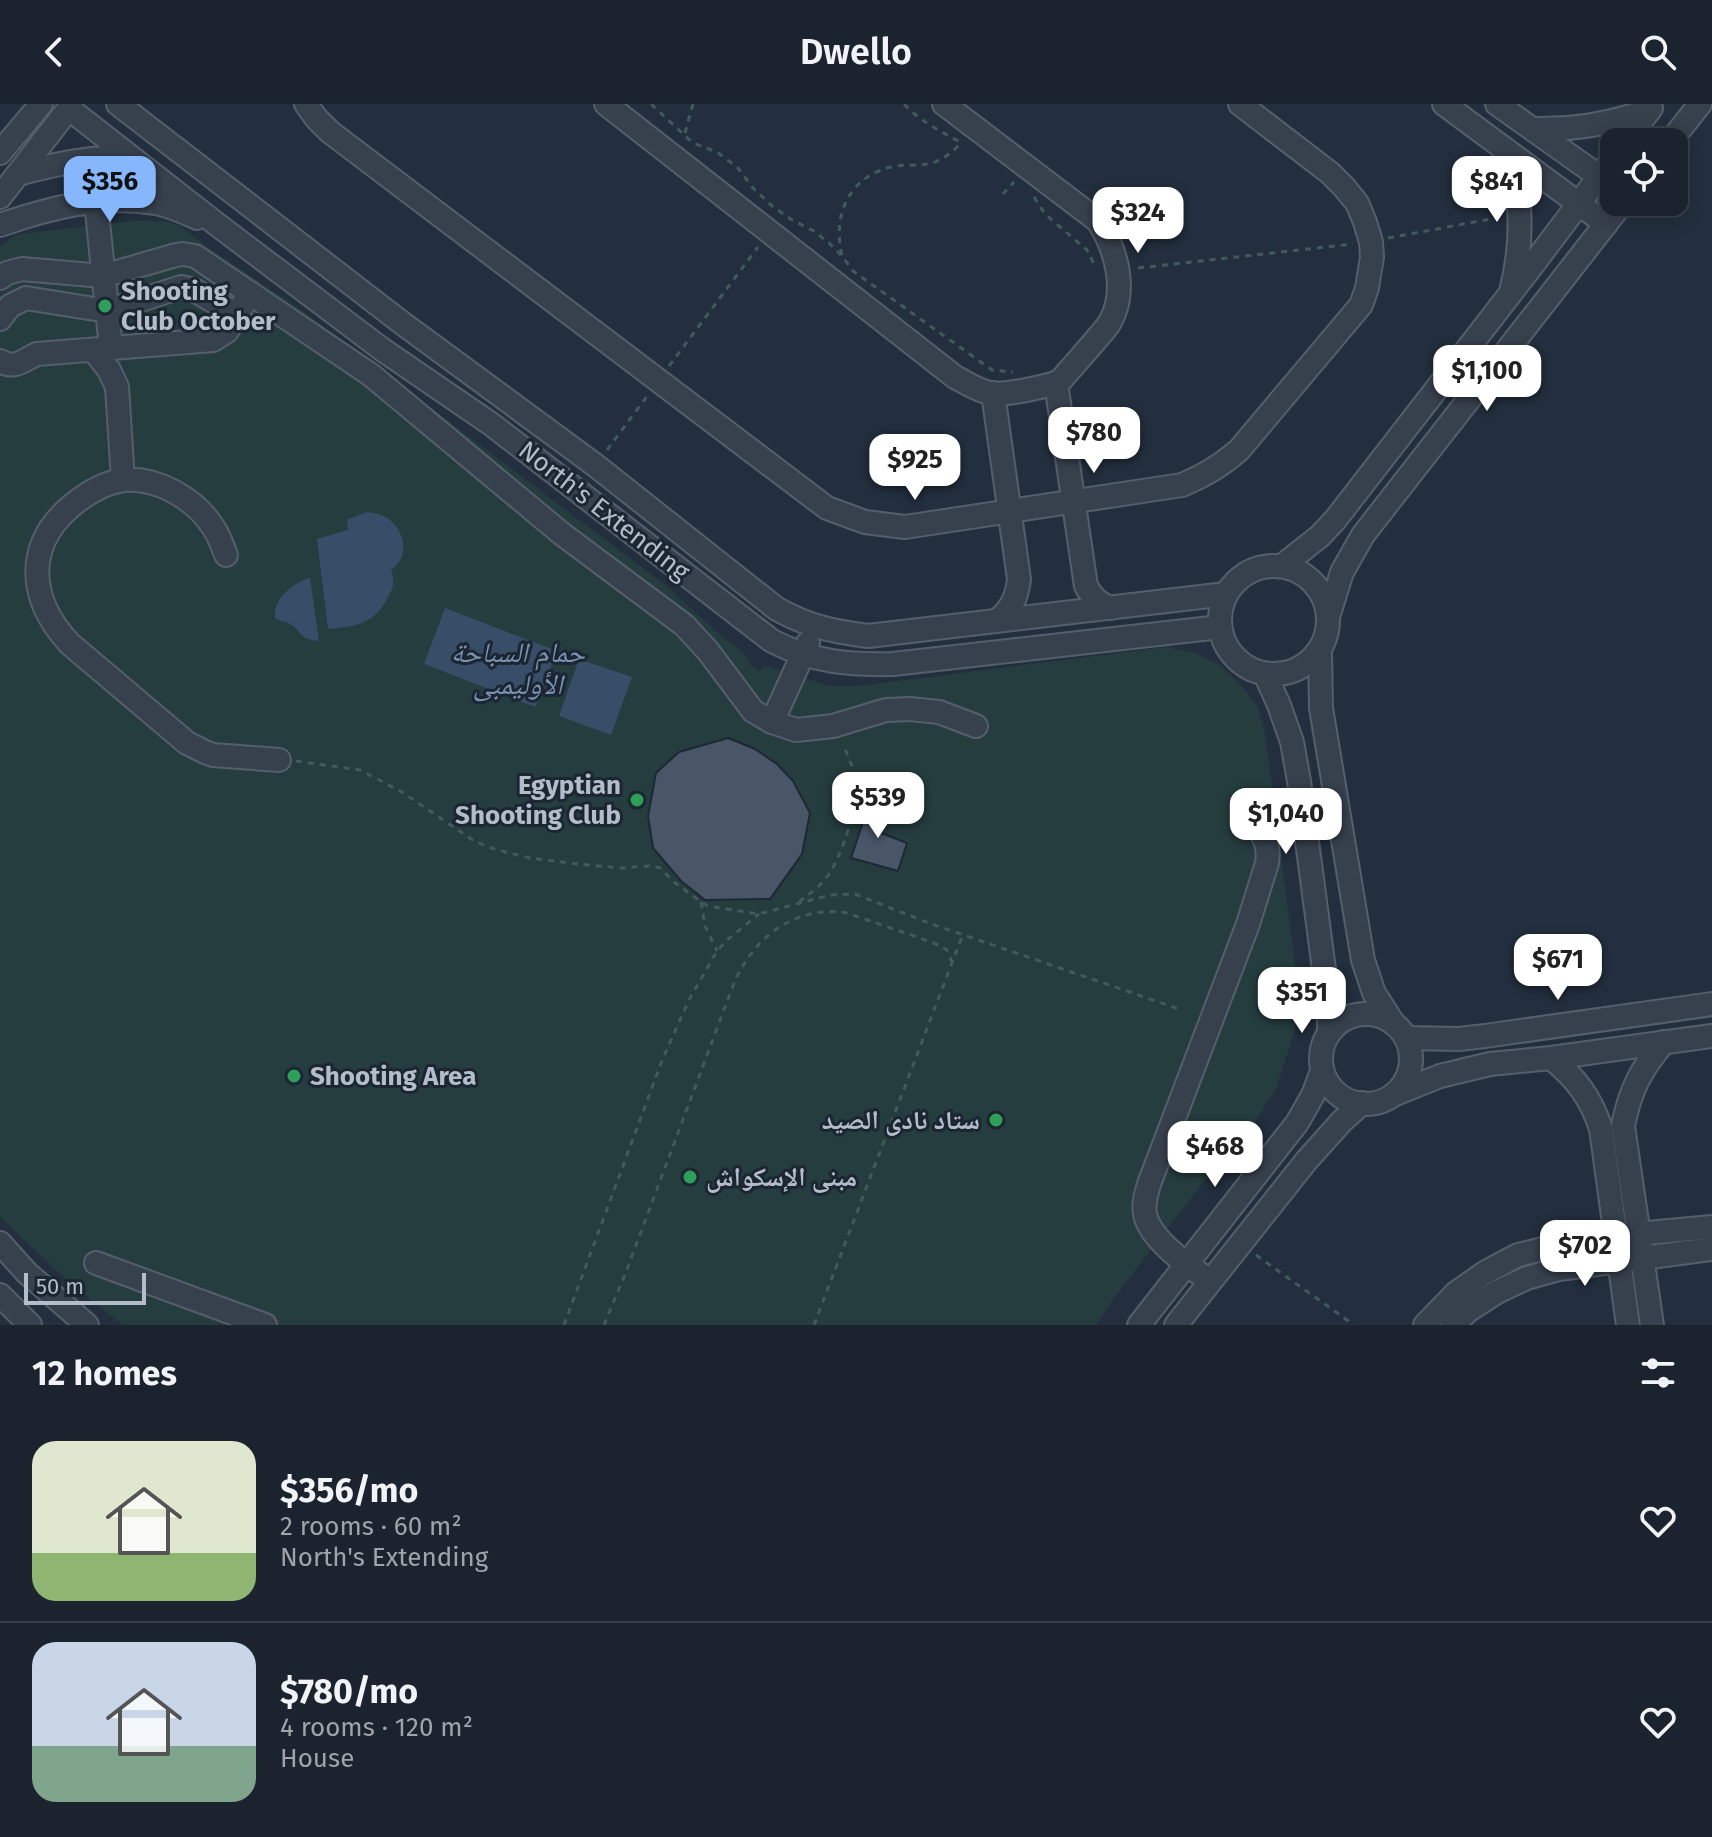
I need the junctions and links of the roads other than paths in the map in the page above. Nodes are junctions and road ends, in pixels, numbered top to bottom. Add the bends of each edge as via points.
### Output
1 (43, 104) edge
2 (118, 104) edge
3 (306, 104) edge
4 (606, 104) edge
5 (944, 104) edge
6 (1240, 104) edge
7 (1444, 104) edge
8 (1497, 104) edge
9 (1700, 104) edge
10 (1652, 107) edge
11 (74, 109) edge
12 (1636, 128) edge
13 (1681, 128) edge
14 (1533, 129) junction
15 (0, 153) edge
16 (1511, 154) junction
17 (148, 170) junction
18 (18, 174) junction
19 (1600, 178) edge
20 (1600, 187) edge
21 (0, 197) edge
22 (96, 202) junction
23 (1578, 204) junction
24 (1612, 216) edge
25 (1606, 224) junction
26 (0, 225) edge
27 (219, 226) junction
28 (103, 276) junction
29 (0, 278) edge
30 (250, 293) junction
31 (1510, 294) junction
32 (107, 311) junction
33 (237, 315) junction
34 (0, 319) edge
35 (402, 323) junction
36 (102, 349) junction
37 (383, 350) junction
38 (0, 361) edge
39 (1056, 383) junction
40 (993, 393) junction
41 (123, 480) junction
42 (1075, 502) junction
43 (1010, 511) junction
44 (226, 555) dead end
45 (1282, 566) junction
46 (1226, 594) junction
47 (1110, 608) junction
48 (1329, 614) junction
49 (997, 621) junction
50 (814, 627) junction
51 (1220, 627) junction
52 (1320, 651) junction
53 (803, 654) junction
54 (1265, 674) junction
55 (772, 722) junction
56 (976, 726) dead end
57 (279, 760) road end
58 (1246, 820) dead end
59 (1712, 1004) edge
60 (1399, 1030) junction
61 (1329, 1033) junction
62 (1712, 1036) edge
63 (1664, 1042) junction
64 (1551, 1058) junction
65 (1322, 1071) junction
66 (1393, 1095) junction
67 (1362, 1103) junction
68 (1712, 1227) edge
69 (1639, 1234) junction
70 (1616, 1236) junction
71 (0, 1243) edge
72 (1712, 1249) edge
73 (1642, 1258) junction
74 (1619, 1261) junction
75 (96, 1263) dead end
76 (1187, 1265) junction
77 (1210, 1281) junction
78 (0, 1295) edge
79 (30, 1325) edge
80 (87, 1325) edge
81 (265, 1325) edge
82 (1139, 1325) edge
83 (1176, 1325) edge
84 (1425, 1325) edge
85 (1453, 1325) edge
86 (1628, 1325) edge
87 (1652, 1325) edge

1 - 11 street, North's Extending via 53,110
1 - 15 street
2 - 35 street
3 - 43 street via 330,132 827,508 905,527
4 - 40 street via 955,377
5 - 39 street via 968,136 1098,221 1108,236 1114,252 1108,270 1119,288 1110,323
6 - 42 street via 1330,173 1357,203 1371,242 1361,305 1222,465 1182,485
7 - 16 street
8 - 14 street
9 - 13 street
10 - 12 street
10 - 14 street via 1592,126
11 - 17 street, North's Extending
11 - 18 street
14 - 19 street
16 - 23 street
16 - 31 street via 1520,234
17 - 18 street via 120,159
17 - 27 street, North's Extending
18 - 21 street
20 - 23 street
22 - 26 street
22 - 27 street via 159,203
22 - 28 street
23 - 25 street
23 - 31 street
24 - 25 street
25 - 48 street via 1363,535 1342,572
27 - 37 street, North's Extending
28 - 29 street via 22,269
28 - 30 street via 190,254
28 - 32 street
30 - 33 street
30 - 55 street via 371,375 562,534 684,625 753,711
31 - 45 street via 1335,520
32 - 33 street via 181,287
32 - 34 street via 26,298
32 - 36 street
33 - 36 street via 213,340
35 - 37 street
35 - 50 street via 595,465 777,609
36 - 38 street via 37,354 14,366
36 - 41 street via 117,387
37 - 53 street, North's Extending via 491,424 772,641
39 - 40 street
39 - 42 street
40 - 43 street
41 - 44 street via 152,483 192,503 213,526
41 - 57 street via 73,504 39,550 40,593 51,620 70,644 196,748 213,755
42 - 43 street
42 - 47 street via 1086,586
43 - 49 street via 1018,592
45 - 46 street via 1256,569
45 - 48 street via 1319,588
46 - 47 street
46 - 51 street
47 - 49 street
48 - 52 street
49 - 50 street via 868,636
50 - 53 street
51 - 53 street, North's Extending via 893,664 829,662
51 - 54 street via 1235,658
52 - 54 street via 1290,673
52 - 60 street via 1321,708 1363,960 1374,993
53 - 55 street
54 - 61 street via 1292,742 1299,781
55 - 56 street via 796,730 910,709 939,712
58 - 76 street via 1265,837 1267,863 1170,1154 1145,1195 1145,1213 1155,1234
59 - 60 street via 1485,1036 1446,1039
60 - 61 street via 1378,1015 1366,1014 1351,1016
60 - 66 street via 1411,1062
61 - 65 street
62 - 63 street
63 - 64 street
63 - 69 street via 1636,1081 1623,1126
64 - 66 street via 1490,1064
64 - 70 street via 1583,1089 1594,1108
65 - 67 street via 1337,1093
65 - 76 street via 1297,1123
66 - 67 street
67 - 77 street via 1307,1160
68 - 69 street
69 - 70 street
69 - 73 street
70 - 74 street
70 - 84 street via 1518,1255 1456,1293
71 - 80 street
72 - 73 street
73 - 74 street
73 - 87 street
74 - 85 street via 1527,1278 1497,1292
74 - 86 street
75 - 81 street
76 - 77 street
76 - 82 street
77 - 83 street
78 - 79 street

